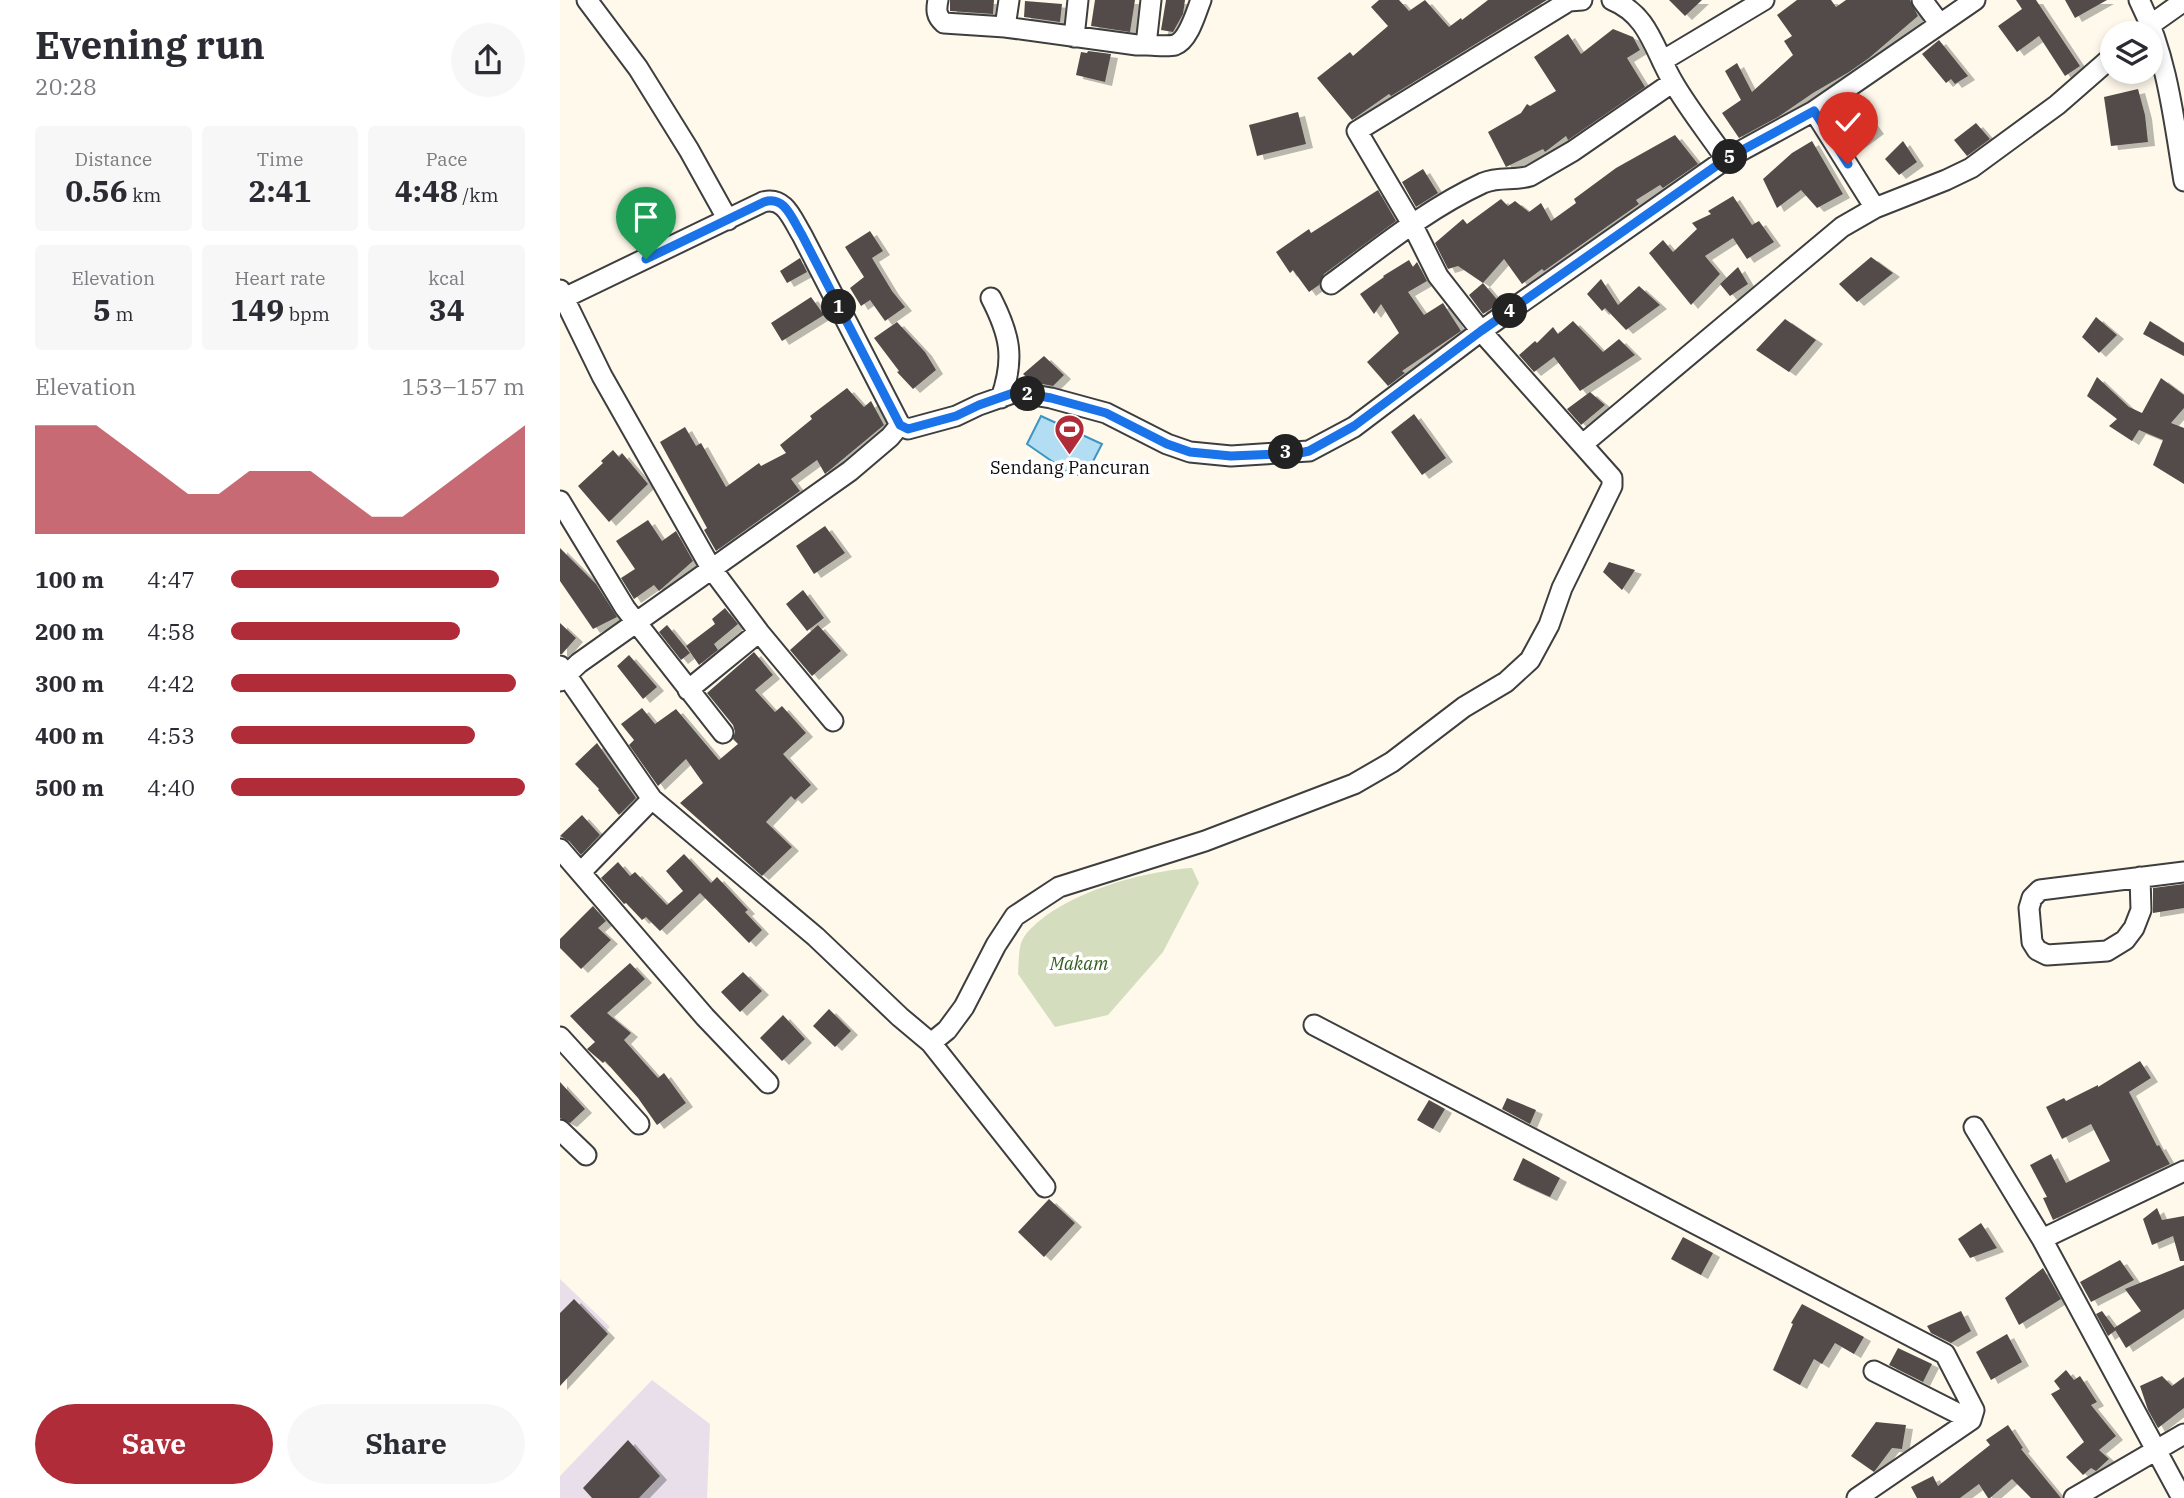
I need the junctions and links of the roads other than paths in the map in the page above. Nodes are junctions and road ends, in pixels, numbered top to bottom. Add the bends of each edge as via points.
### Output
1 (587, 0) edge
2 (938, 0) edge
3 (1009, 0) edge
4 (1078, 0) edge
5 (1151, 0) edge
6 (1201, 0) edge
7 (1582, 0) edge
8 (1612, 0) edge
9 (1764, 0) edge
10 (1922, 0) edge
11 (1975, 0) edge
12 (2139, 0) edge
13 (2184, 1) edge
14 (2144, 21) edge
15 (2155, 21) edge
16 (1940, 24) junction
17 (1005, 27) junction
18 (1074, 37) junction
19 (1146, 45) junction
20 (1662, 61) junction
21 (2100, 67) edge
22 (2163, 76) edge
23 (1673, 82) junction
24 (1814, 111) junction
25 (1726, 159) junction
26 (2184, 181) edge
27 (1875, 208) junction
28 (728, 220) junction
29 (1412, 224) junction
30 (1331, 284) dead end
31 (561, 296) edge
32 (991, 298) dead end
33 (1481, 331) junction
34 (1001, 398) junction
35 (900, 425) junction
36 (1583, 444) junction
37 (560, 501) edge
38 (711, 568) junction
39 (635, 623) junction
40 (759, 632) junction
41 (562, 673) edge
42 (688, 690) junction
43 (833, 721) dead end
44 (723, 733) dead end
45 (652, 799) junction
46 (560, 849) edge
47 (581, 872) junction
48 (2184, 872) edge
49 (2140, 877) junction
50 (1314, 1025) dead end
51 (560, 1037) edge
52 (931, 1042) junction
53 (768, 1083) dead end
54 (639, 1124) dead end
55 (1973, 1127) dead end
56 (560, 1130) edge
57 (586, 1155) dead end
58 (2184, 1171) edge
59 (1045, 1187) dead end
60 (2042, 1239) junction
61 (1874, 1371) dead end
62 (1970, 1420) junction
63 (2184, 1434) edge
64 (2156, 1449) junction
65 (1857, 1498) edge
66 (2074, 1498) edge
67 (2182, 1498) edge

1 - 28 street via 638,68
2 - 17 street via 936,11 944,23
3 - 17 street
4 - 18 street
5 - 19 street
6 - 19 street via 1179,43
7 - 29 street via 1569,1 1357,131
8 - 20 street via 1627,6 1643,23
9 - 20 street
10 - 16 street
11 - 16 street
12 - 14 street
13 - 15 street
16 - 24 street
17 - 18 street
18 - 19 street
20 - 23 street
21 - 27 street via 1971,167
22 - 26 street
23 - 25 street
23 - 29 street via 1530,176 1483,183
24 - 25 street
24 - 27 street
25 - 33 street
27 - 36 street via 1833,234
28 - 31 street
28 - 35 street via 771,199 784,205
29 - 30 street
29 - 33 street via 1438,276
31 - 38 street
32 - 34 street via 1009,345
33 - 34 street via 1354,426 1300,453 1231,456 1190,452 1106,413 1016,392
33 - 36 street
34 - 35 street via 933,424 908,429
35 - 38 street via 850,471
36 - 52 street via 1612,478 1612,486 1530,660 1506,682 1354,784 1205,841 1059,887 1015,916 964,1007
37 - 39 street
38 - 39 street
38 - 40 street
39 - 41 street
39 - 42 street
40 - 42 street
40 - 43 street
41 - 45 street
42 - 44 street
45 - 47 street
45 - 52 street via 817,937
46 - 47 street
47 - 53 street
48 - 49 street
49 - 49 street via 2040,890 2029,908 2032,943 2047,955 2117,947 2134,928 2141,910
50 - 62 street via 1945,1354 1974,1410
51 - 54 street
52 - 59 street
55 - 60 street
56 - 57 street
58 - 60 street
60 - 64 street
61 - 62 street
62 - 65 street
63 - 64 street
64 - 66 street
64 - 67 street

